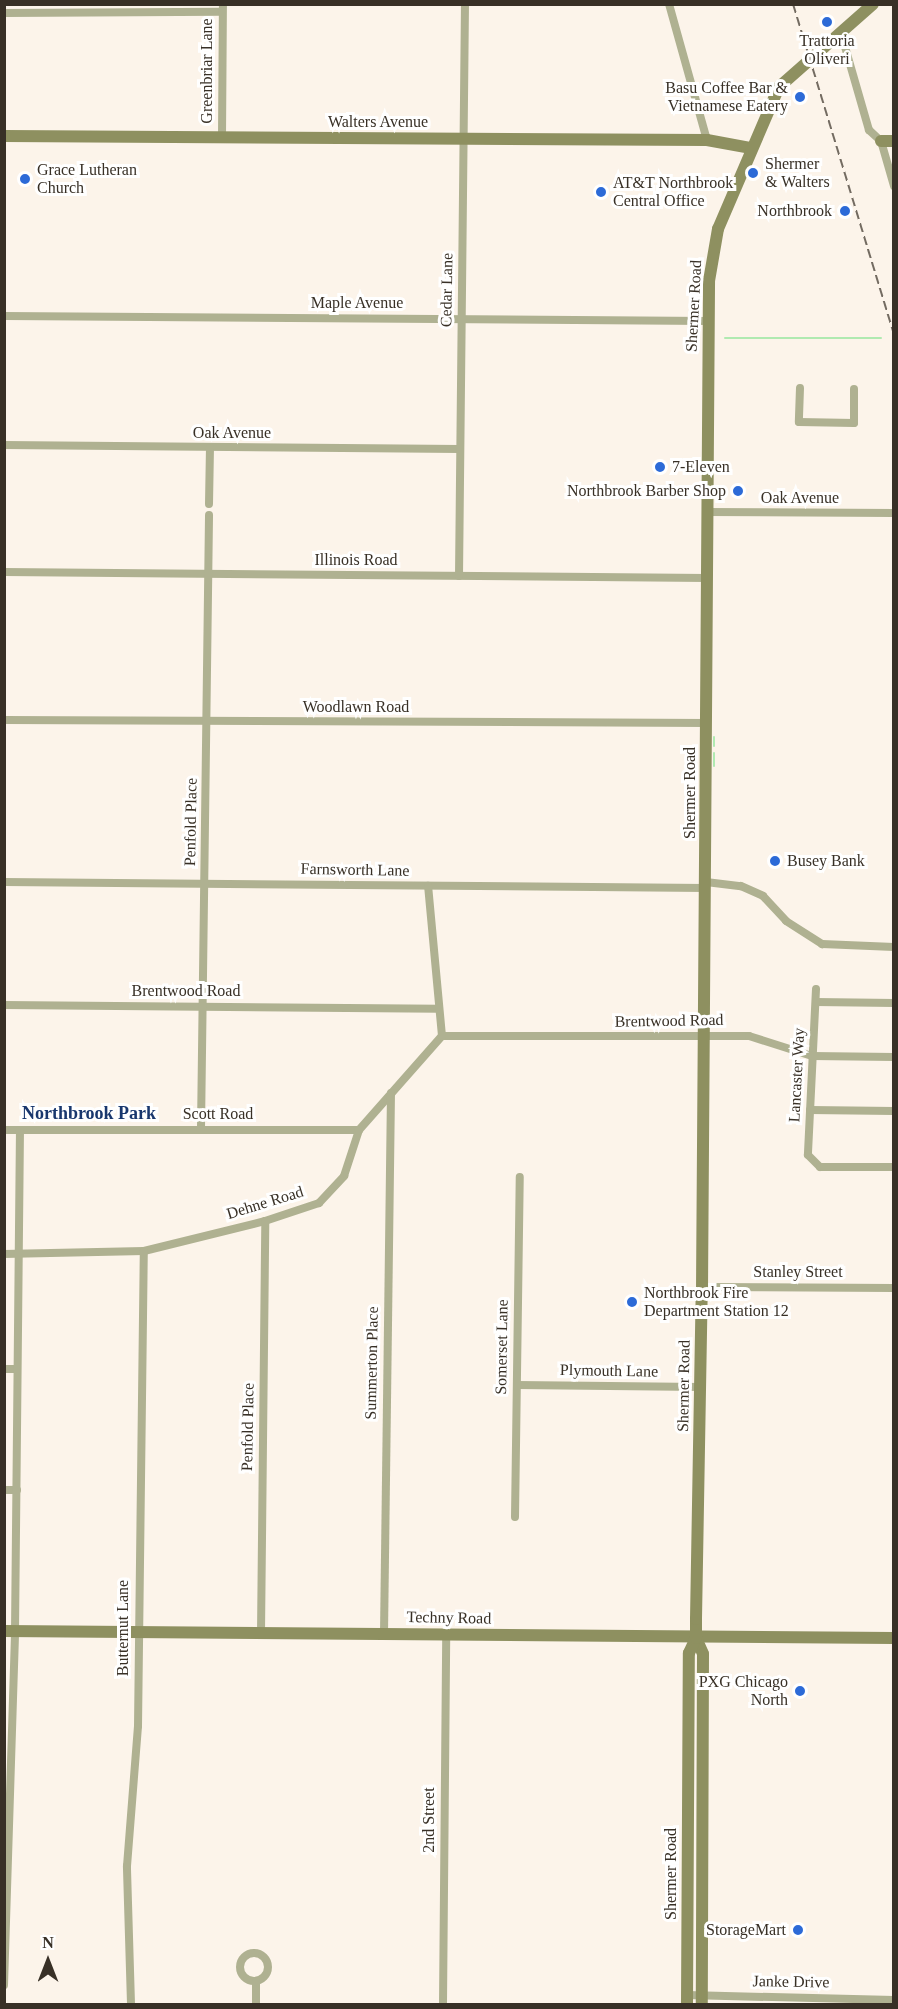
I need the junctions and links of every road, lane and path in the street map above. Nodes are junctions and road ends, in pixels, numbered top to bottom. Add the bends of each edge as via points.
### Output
1 (465, 4) edge
2 (669, 4) edge
3 (873, 4) edge
4 (223, 8) edge
5 (4, 13) edge
6 (841, 33) junction
7 (4, 136) edge
8 (222, 137) junction
9 (465, 139) junction
10 (706, 140) junction
11 (887, 141) edge
12 (751, 148) junction
13 (894, 186) edge
14 (4, 316) edge
15 (462, 319) junction
16 (708, 321) junction
17 (800, 388) dead end
18 (854, 389) dead end
19 (4, 445) edge
20 (210, 448) junction
21 (460, 449) junction
22 (209, 504) dead end
23 (707, 512) junction
24 (894, 513) edge
25 (209, 515) dead end
26 (4, 572) edge
27 (208, 574) junction
28 (459, 576) junction
29 (707, 578) junction
30 (4, 720) edge
31 (207, 722) junction
32 (707, 723) junction
33 (4, 882) edge
34 (205, 884) junction
35 (706, 885) junction
36 (428, 886) junction
37 (894, 947) edge
38 (816, 989) dead end
39 (816, 1002) junction
40 (894, 1003) edge
41 (4, 1005) edge
42 (203, 1006) junction
43 (439, 1009) junction
44 (442, 1036) junction
45 (703, 1038) junction
46 (812, 1056) junction
47 (894, 1056) edge
48 (392, 1093) junction
49 (810, 1110) junction
50 (894, 1112) edge
51 (201, 1128) junction
52 (4, 1130) edge
53 (20, 1130) junction
54 (359, 1130) junction
55 (894, 1167) edge
56 (520, 1177) dead end
57 (265, 1221) junction
58 (144, 1251) junction
59 (4, 1254) edge
60 (19, 1254) junction
61 (702, 1287) junction
62 (894, 1288) edge
63 (4, 1369) edge
64 (17, 1369) junction
65 (517, 1385) junction
66 (701, 1387) junction
67 (4, 1490) edge
68 (16, 1491) junction
69 (515, 1517) dead end
70 (10, 1631) edge
71 (137, 1632) junction
72 (261, 1633) junction
73 (384, 1634) junction
74 (446, 1635) junction
75 (696, 1638) junction
76 (894, 1638) edge
77 (255, 1981) dead end
78 (4, 1985) edge
79 (687, 2000) edge
80 (702, 2000) edge
81 (894, 2000) edge
82 (132, 2004) edge
83 (256, 2004) edge
84 (443, 2004) edge

1 - 9 street, Cedar Lane
2 - 10 street
3 - 6 main road, Shermer Road
4 - 5 street
4 - 8 street, Greenbriar Lane
6 - 11 street via 869,130
6 - 12 main road, Shermer Road via 779,87
7 - 8 main road, Walters Avenue
8 - 9 main road, Walters Avenue
9 - 10 main road, Walters Avenue
9 - 15 street, Cedar Lane
10 - 12 main road, Walters Avenue
11 - 13 street
12 - 16 main road, Shermer Road via 718,229 709,280
14 - 15 street, Maple Avenue
15 - 16 street, Maple Avenue
15 - 21 street, Cedar Lane
16 - 23 main road, Shermer Road
17 - 18 street via 800,422 821,423 854,423
19 - 20 street, Oak Avenue
20 - 21 street, Oak Avenue
20 - 22 street
21 - 28 street, Cedar Lane
23 - 24 street, Oak Avenue
23 - 29 main road, Shermer Road
25 - 27 street, Penfold Place
26 - 27 street, Illinois Road
27 - 28 street, Illinois Road
27 - 31 street, Penfold Place
28 - 29 street, Illinois Road
29 - 32 main road, Shermer Road
30 - 31 street, Woodlawn Road
31 - 32 street, Woodlawn Road
31 - 34 street, Penfold Place
32 - 35 main road, Shermer Road
33 - 34 street, Farnsworth Lane
34 - 36 street, Farnsworth Lane
34 - 42 street, Penfold Place
35 - 36 street, Farnsworth Lane
35 - 37 street, Farnsworth Lane via 741,886 763,896 786,921 822,944
35 - 45 main road, Shermer Road
36 - 43 street
38 - 39 street, Lancaster Way
39 - 40 street
39 - 46 street, Lancaster Way
41 - 42 street, Brentwood Road
42 - 43 street, Brentwood Road
42 - 51 street, Penfold Place
43 - 44 street
44 - 45 street, Brentwood Road
44 - 48 street, Dehne Road
45 - 46 street, Brentwood Road via 749,1036
45 - 61 main road, Shermer Road
46 - 47 street, Brentwood Road
46 - 49 street, Lancaster Way
48 - 54 street, Dehne Road
48 - 73 street, Summerton Place
49 - 50 street
49 - 55 street, Lancaster Way via 808,1155 812,1162 820,1167
51 - 53 street, Scott Road
51 - 54 street, Scott Road
52 - 53 street, Scott Road
53 - 60 street
54 - 57 street, Dehne Road via 344,1176 319,1203
56 - 65 street, Somerset Lane
57 - 58 street, Dehne Road
57 - 72 street, Penfold Place
58 - 60 street, Dehne Road
58 - 71 street, Butternut Lane
59 - 60 street, Dehne Road
60 - 64 street
61 - 62 street, Stanley Street
61 - 66 main road, Shermer Road
63 - 64 street
64 - 68 street
65 - 66 street, Plymouth Lane
65 - 69 street, Somerset Lane
66 - 75 main road, Shermer Road
67 - 68 street
68 - 70 street
70 - 71 main road, Techny Road
70 - 78 street
71 - 72 main road, Techny Road
71 - 82 street, Butternut Lane via 136,1782 127,1866
72 - 73 main road, Techny Road
73 - 74 main road, Techny Road
74 - 75 main road, Techny Road
74 - 84 street, 2nd Street
75 - 76 main road, Techny Road
75 - 79 main road, Shermer Road via 689,1653
75 - 80 main road, Shermer Road via 703,1654
77 - 83 street
79 - 80 street, Janke Drive
80 - 81 street, Janke Drive

